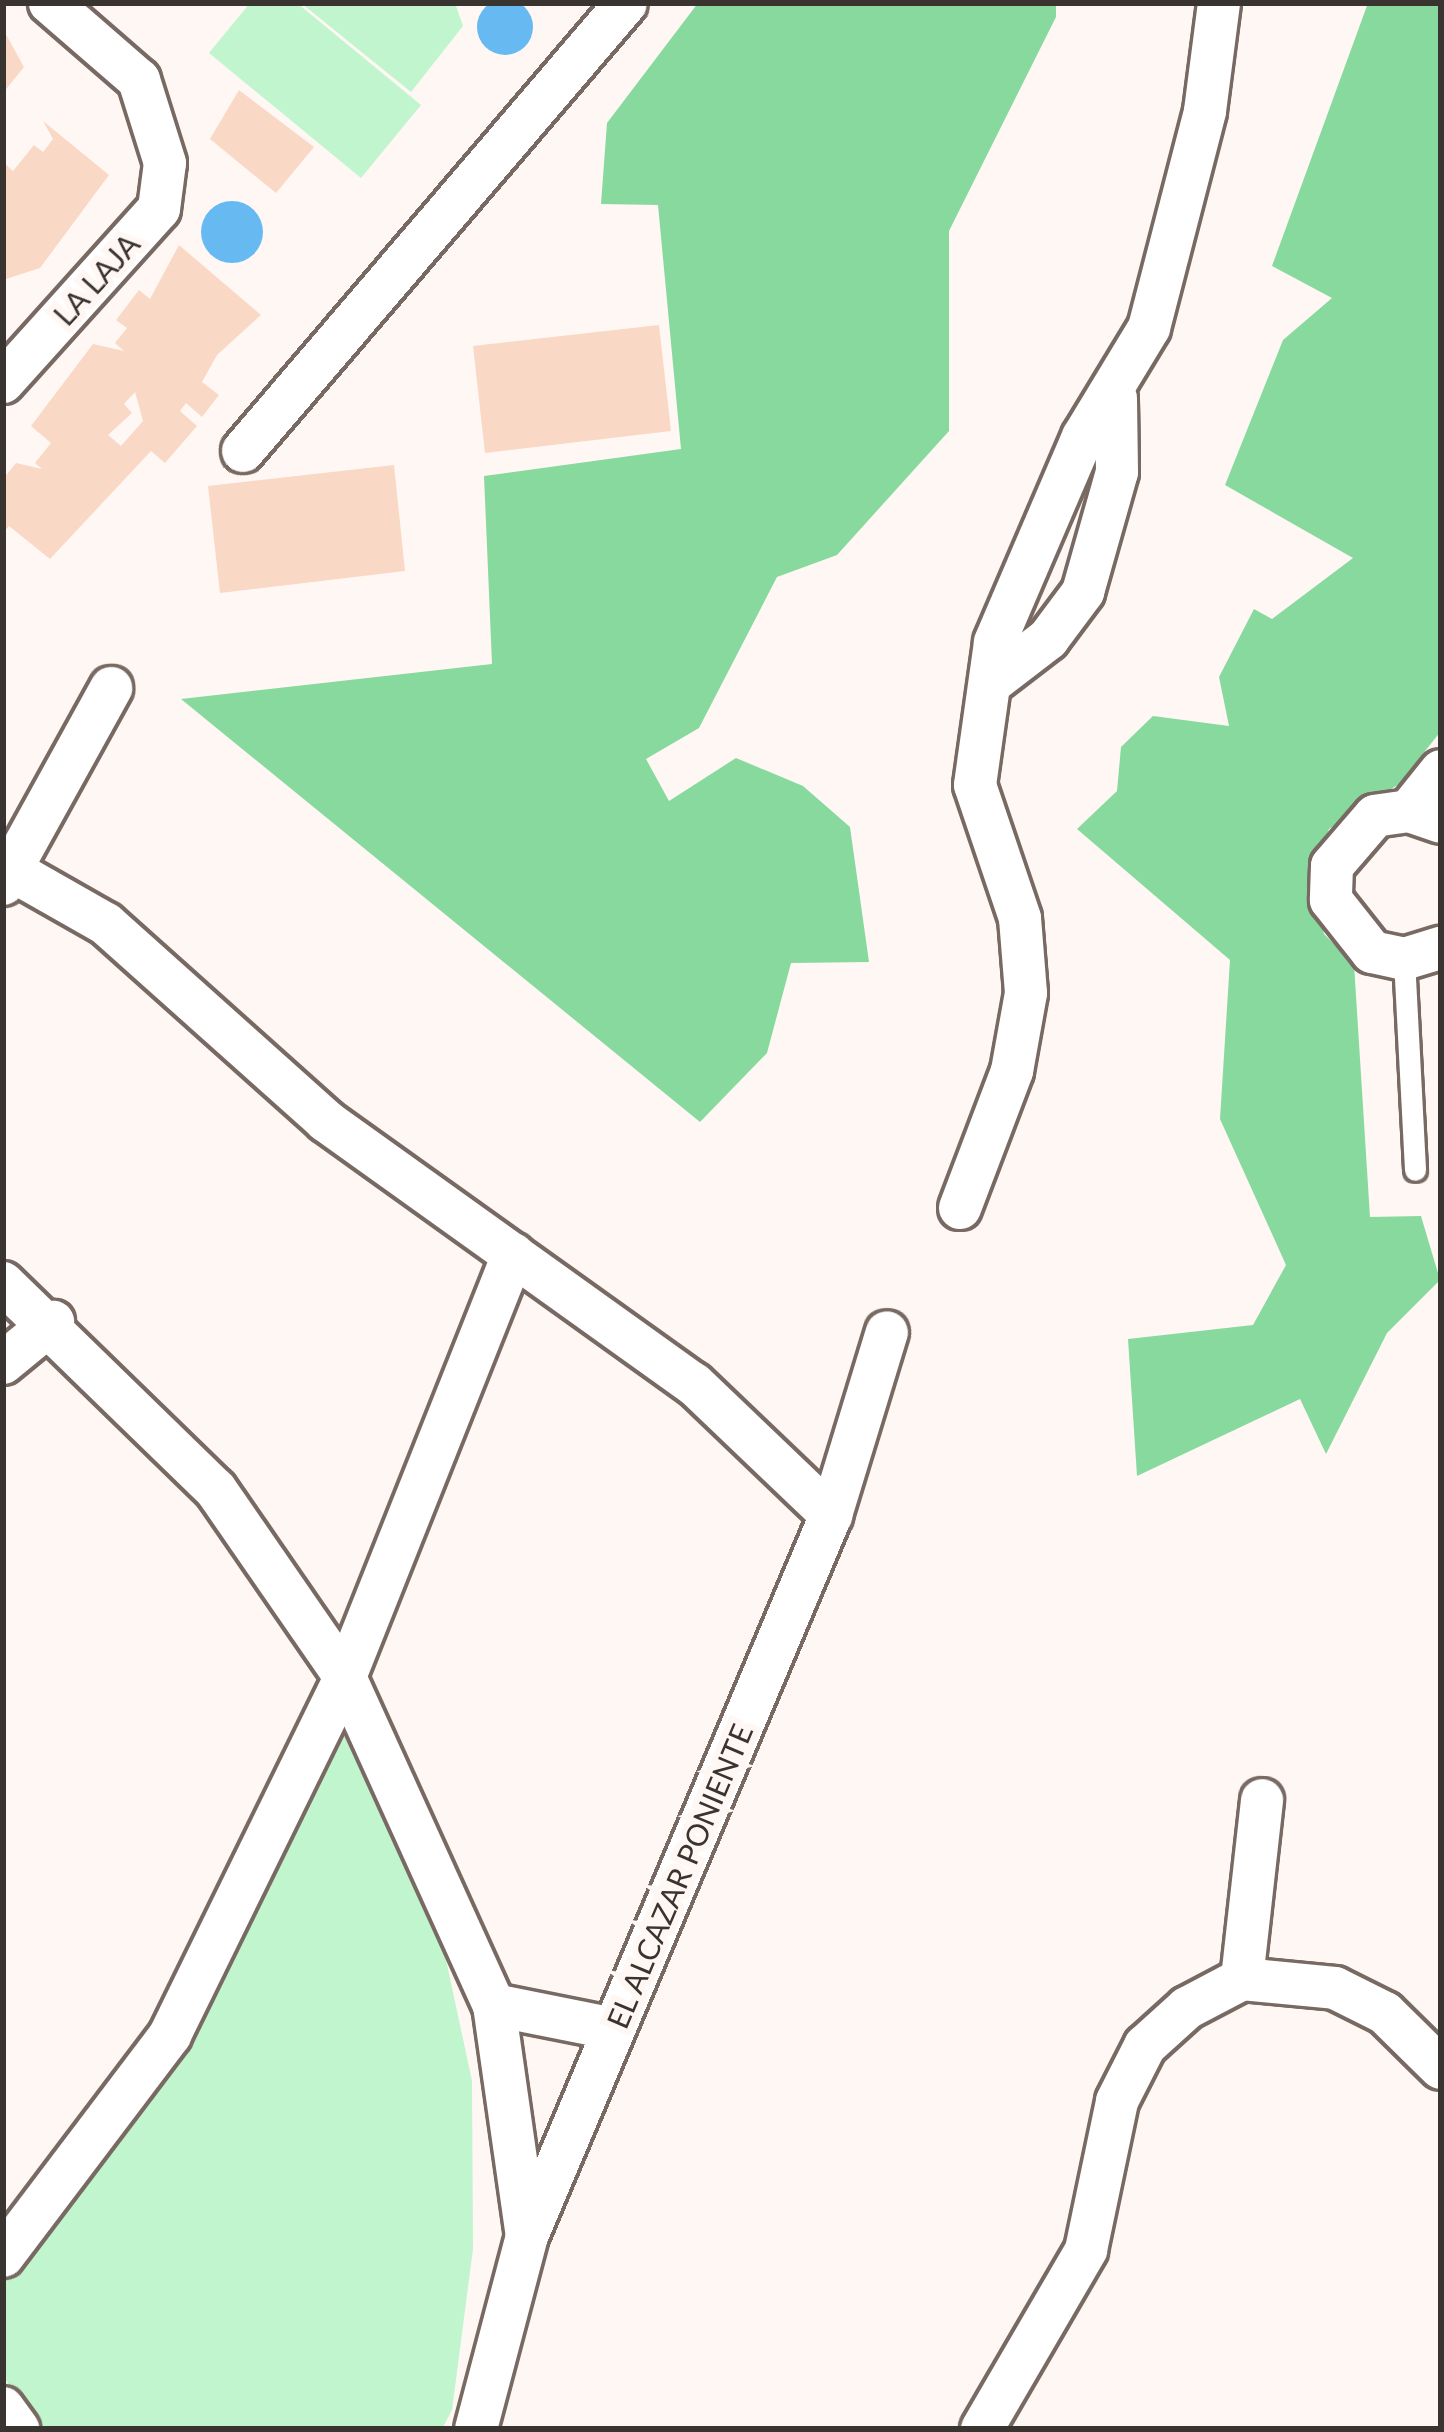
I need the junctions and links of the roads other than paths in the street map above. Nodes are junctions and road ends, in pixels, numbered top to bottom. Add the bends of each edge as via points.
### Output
1 (50, 3) edge
2 (626, 3) edge
3 (1219, 3) edge
4 (6, 376) edge
5 (1116, 398) junction
6 (243, 451) dead end
7 (992, 682) junction
8 (111, 688) dead end
9 (1441, 771) edge
10 (1425, 816) edge
11 (7, 877) edge
12 (1423, 953) edge
13 (1415, 1170) dead end
14 (960, 1208) dead end
15 (513, 1254) junction
16 (3, 1283) edge
17 (53, 1322) junction
18 (887, 1332) dead end
19 (3, 1363) edge
20 (831, 1515) junction
21 (344, 1676) junction
22 (1262, 1800) dead end
23 (1242, 1979) junction
24 (494, 2006) junction
25 (614, 2030) junction
26 (1441, 2068) edge
27 (527, 2236) junction
28 (3, 2256) edge
29 (3, 2408) edge
30 (18, 2429) edge
31 (476, 2429) edge
32 (982, 2429) edge

1 - 4 street, LA LAJA via 139,80 165,163 158,209
2 - 6 street
3 - 5 street via 1205,111 1155,306
5 - 7 street via 1083,437 995,642
5 - 7 street via 1117,472 1083,592 1048,639
7 - 14 street via 976,754 978,818 1019,918 1026,993 1012,1071
8 - 11 street
9 - 10 street
10 - 12 street via 1375,817 1332,866 1345,932
11 - 15 street via 106,924 326,1121
12 - 13 lane
15 - 20 street via 694,1384
15 - 21 street
16 - 17 street, EL ALCAZAR PONIENTE
17 - 19 street
17 - 21 street, EL ALCAZAR PONIENTE via 216,1490
18 - 20 street, EL ALCAZAR PONIENTE
20 - 25 street, EL ALCAZAR PONIENTE
21 - 24 street, EL ALCAZAR PONIENTE
21 - 28 street via 170,2035
22 - 23 street
23 - 26 street via 1335,1988 1385,2013
23 - 32 street via 1145,2046 1117,2101 1086,2251
24 - 25 street
24 - 27 street, EL ALCAZAR PONIENTE
25 - 27 street, EL ALCAZAR PONIENTE
27 - 31 street, EL ALCAZAR PONIENTE
29 - 30 street

